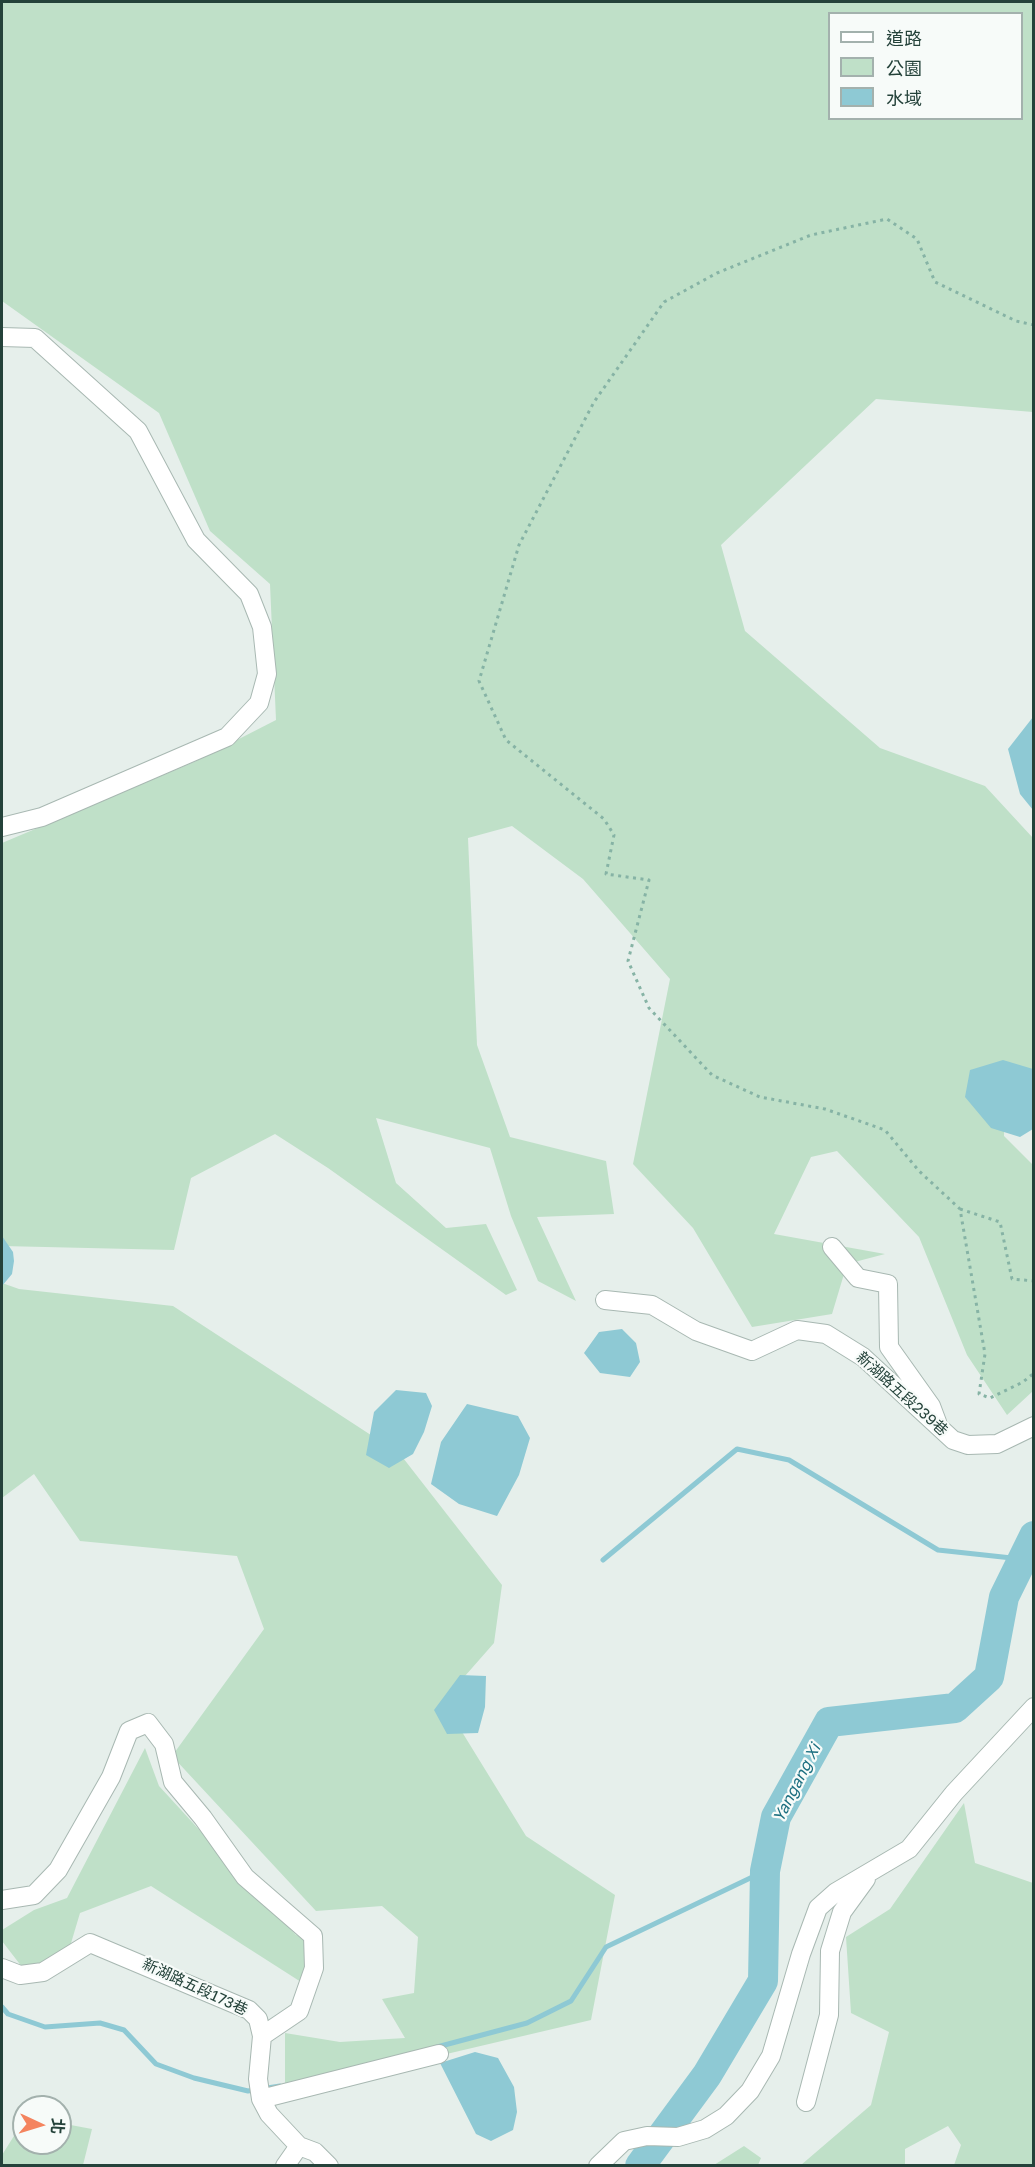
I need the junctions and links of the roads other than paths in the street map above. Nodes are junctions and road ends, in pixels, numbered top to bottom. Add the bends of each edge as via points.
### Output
1 (2, 337) edge
2 (2, 826) edge
3 (832, 1247) dead end
4 (605, 1300) dead end
5 (1034, 1426) edge
6 (940, 1430) junction
7 (1034, 1707) edge
8 (870, 1873) junction
9 (2, 1900) edge
10 (2, 1968) edge
11 (262, 2036) junction
12 (439, 2054) dead end
13 (261, 2099) junction
14 (806, 2102) dead end
15 (299, 2145) junction
16 (285, 2166) edge
17 (329, 2166) edge
18 (598, 2166) edge

1 - 2 street via 35,338 138,431 196,540 249,594 262,627 267,674 259,703 227,737 42,817
3 - 6 street via 858,1278 888,1284 890,1347 931,1406
4 - 6 street, 新湖路五段239巷 via 652,1305 696,1331 752,1351 797,1330 826,1334 863,1357
5 - 6 street, 新湖路五段239巷 via 1015,1438 984,1446 953,1440
7 - 8 street via 954,1793 909,1849
8 - 14 street via 842,1912 830,1951 829,2014
8 - 18 street via 836,1892 818,1908 771,2056 750,2091 726,2116 705,2129 678,2137 646,2136 624,2141
9 - 11 street via 34,1895 58,1870 111,1777 129,1731 148,1723 164,1744 173,1782 245,1877 313,1936 314,1968 299,2011
10 - 11 street, 新湖路五段173巷 via 20,1975 43,1972 90,1943 249,2010 258,2019
11 - 13 street via 258,2079
12 - 13 street
13 - 15 street via 268,2114
15 - 16 street
15 - 17 street via 315,2152

